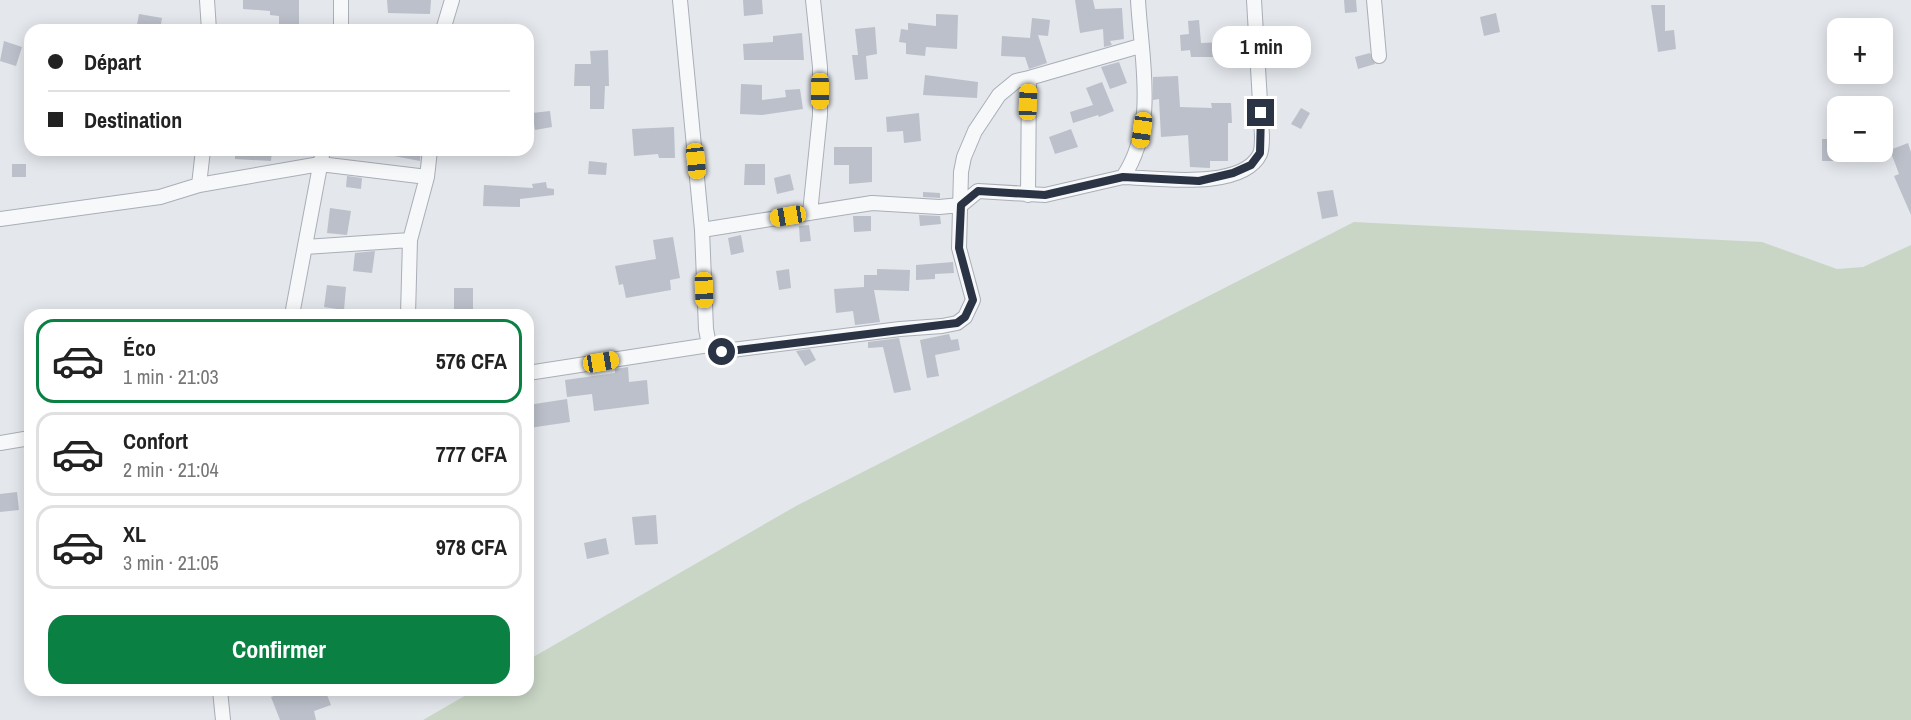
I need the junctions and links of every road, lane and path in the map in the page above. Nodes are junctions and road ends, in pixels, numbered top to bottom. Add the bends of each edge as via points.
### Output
1 (207, 0) edge
2 (341, 0) edge
3 (452, 0) edge
4 (680, 0) edge
5 (813, 0) edge
6 (1137, 0) edge
7 (1254, 0) edge
8 (1374, 0) edge
9 (209, 24) edge
10 (341, 24) edge
11 (445, 24) edge
12 (1140, 46) junction
13 (1378, 56) dead end
14 (1029, 78) junction
15 (202, 156) edge
16 (322, 156) edge
17 (429, 156) edge
18 (320, 164) junction
19 (427, 177) junction
20 (1123, 177) junction
21 (199, 184) junction
22 (1028, 195) junction
23 (961, 205) junction
24 (810, 213) junction
25 (0, 219) edge
26 (702, 230) junction
27 (410, 240) junction
28 (305, 247) junction
29 (293, 309) edge
30 (408, 309) edge
31 (709, 345) junction
32 (534, 372) edge
33 (24, 439) edge
34 (0, 443) edge
35 (221, 696) edge
36 (223, 720) edge

1 - 9 street
2 - 10 street
3 - 11 street
4 - 26 street
5 - 24 street via 820,115
6 - 12 street
7 - 20 street via 1260,153 1251,165 1199,181
8 - 13 street
12 - 14 street
12 - 20 street via 1144,116 1140,145
14 - 22 street
14 - 23 street via 1016,81 999,95 975,131 961,172
15 - 21 street
16 - 18 street
17 - 19 street
18 - 19 street
18 - 21 street
18 - 28 street
19 - 27 street
20 - 22 street via 1066,192
21 - 25 street via 160,197
22 - 23 street via 978,191
23 - 24 street via 872,203
23 - 31 street via 959,248 973,300 965,317 957,323 722,352
24 - 26 street
26 - 31 street
27 - 28 street
27 - 30 street
28 - 29 street
31 - 32 street
33 - 34 street
35 - 36 street

